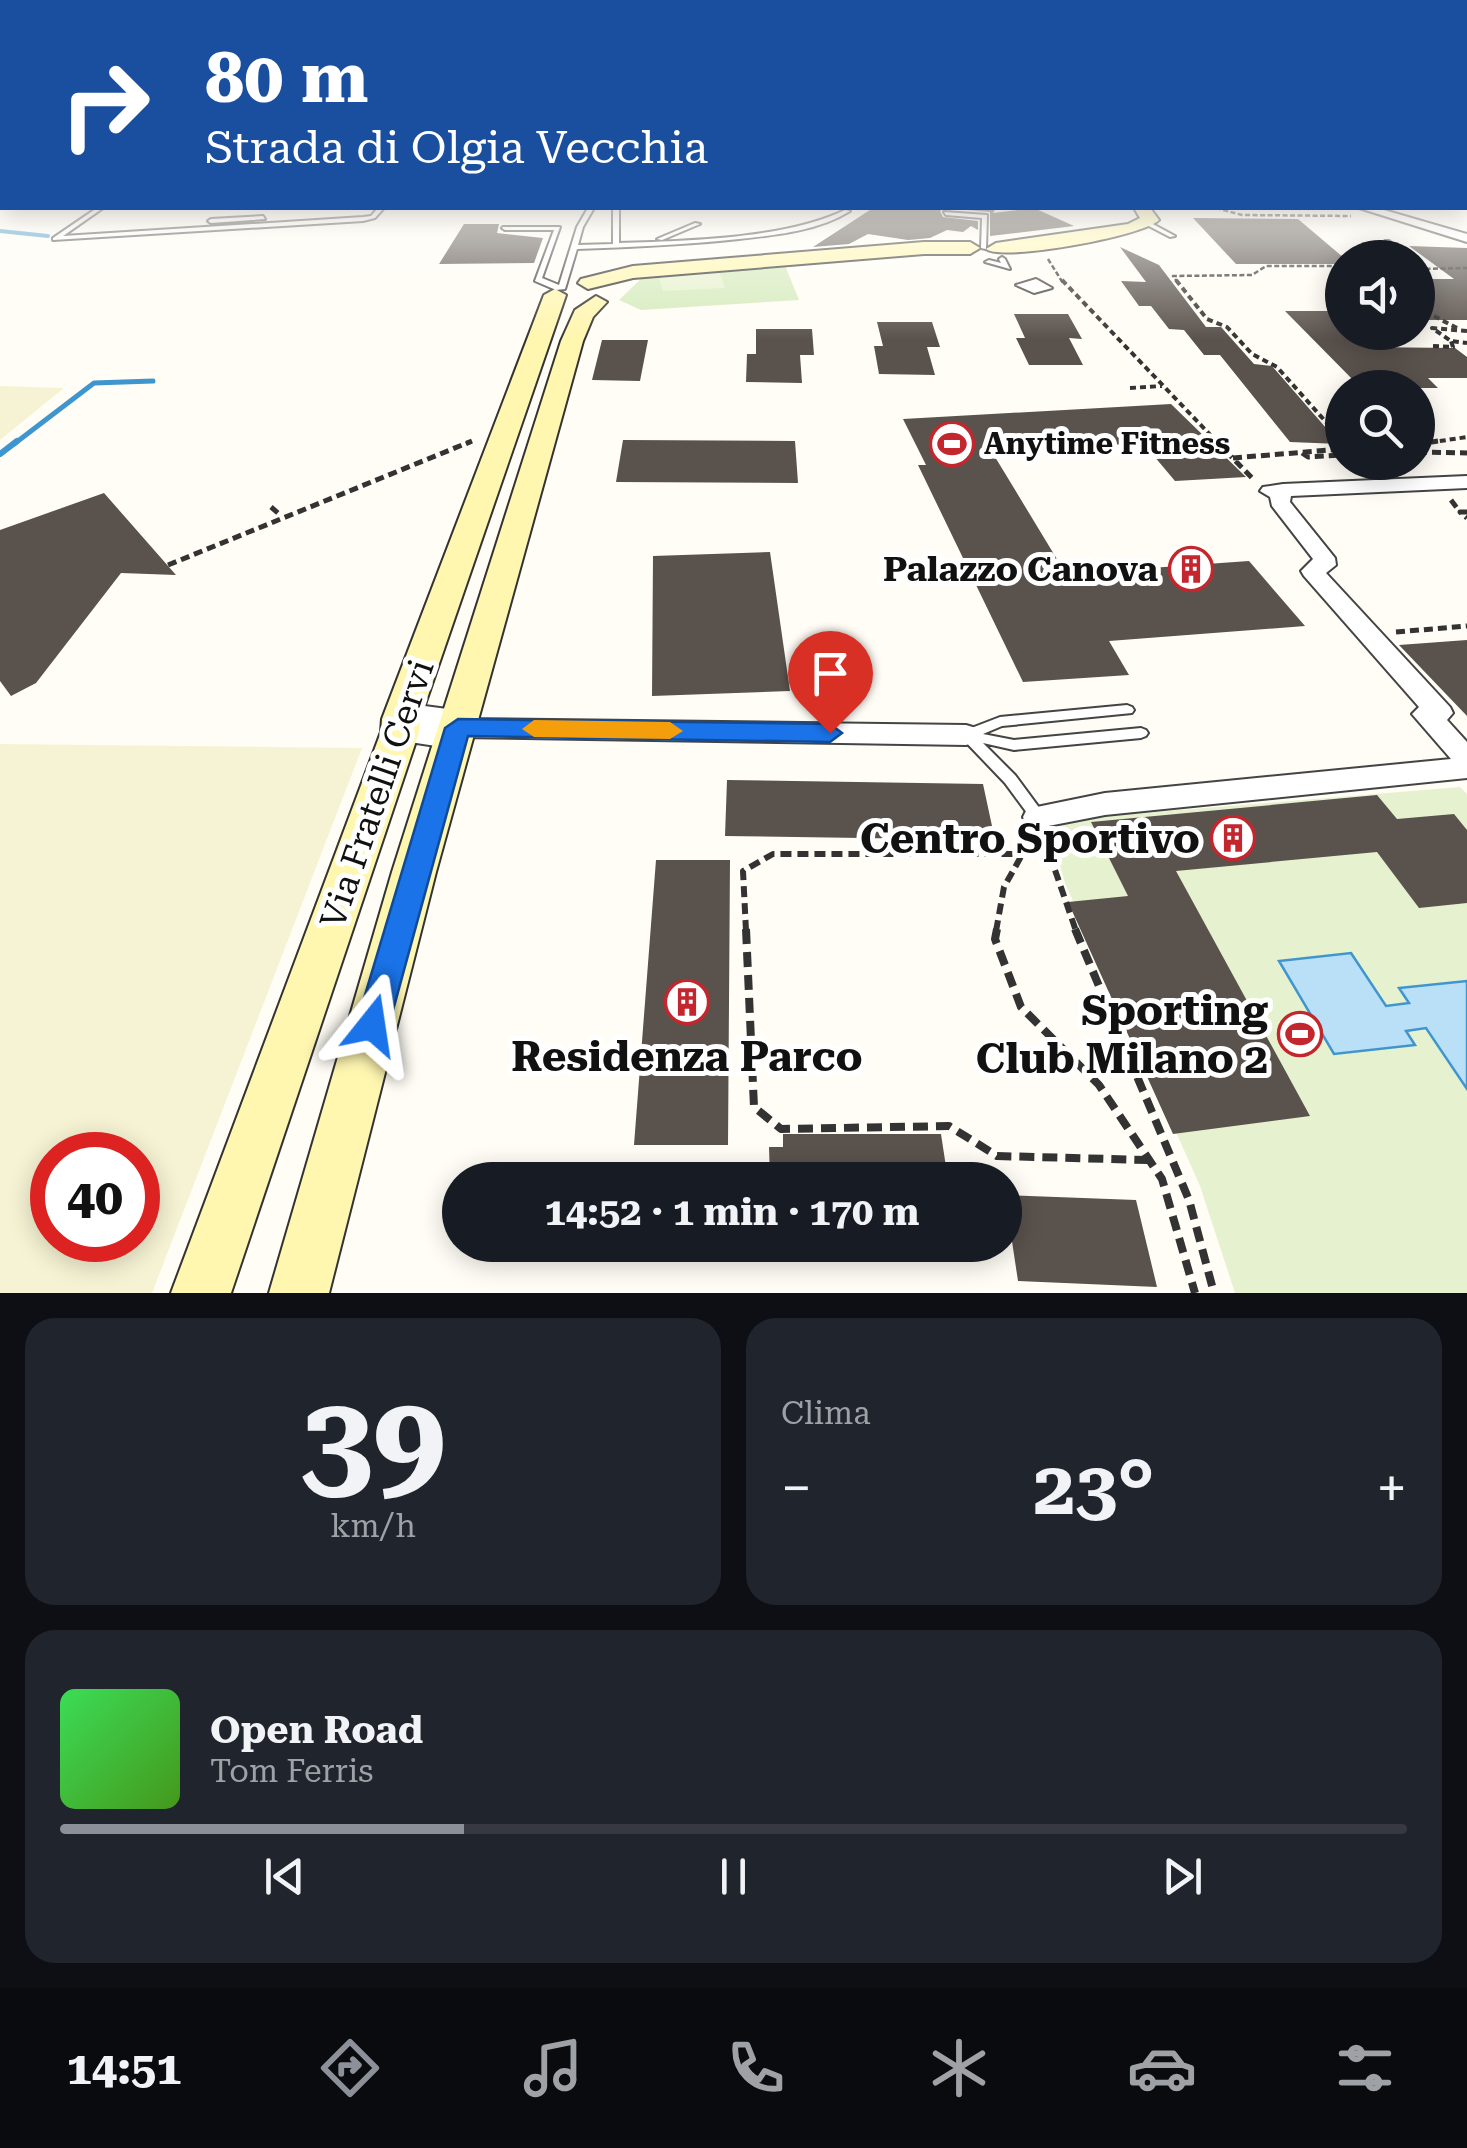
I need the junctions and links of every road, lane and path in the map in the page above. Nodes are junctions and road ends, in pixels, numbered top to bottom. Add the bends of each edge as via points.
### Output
1 (83, 219) edge
2 (236, 219) edge
3 (358, 219) edge
4 (586, 219) edge
5 (616, 219) edge
6 (829, 219) edge
7 (986, 219) edge
8 (1128, 219) edge
9 (1150, 219) edge
10 (1403, 219) edge
11 (211, 221) dead end
12 (697, 224) dead end
13 (506, 228) dead end
14 (1172, 236) dead end
15 (1467, 238) edge
16 (654, 242) junction
17 (616, 246) junction
18 (574, 247) junction
19 (1044, 253) dead end
20 (993, 255) junction
21 (1325, 266) edge
22 (1467, 268) edge
23 (1435, 269) edge
24 (1025, 282) dead end
25 (578, 287) junction
26 (1435, 317) edge
27 (1460, 330) junction
28 (1467, 332) edge
29 (1451, 341) junction
30 (1467, 343) edge
31 (1435, 346) edge
32 (1164, 386) junction
33 (1130, 388) dead end
34 (1325, 421) edge
35 (1467, 437) edge
36 (1435, 442) edge
37 (486, 445) dead end
38 (1435, 452) edge
39 (1467, 453) edge
40 (1325, 454) edge
41 (1467, 482) edge
42 (1446, 496) dead end
43 (272, 507) dead end
44 (278, 513) dead end
45 (1465, 514) edge
46 (168, 566) dead end
47 (1467, 626) edge
48 (1368, 635) junction
49 (1127, 710) dead end
50 (401, 726) junction
51 (458, 728) junction
52 (1141, 733) dead end
53 (966, 735) junction
54 (1467, 759) edge
55 (1467, 768) edge
56 (1038, 817) junction
57 (1022, 854) junction
58 (1148, 1160) junction
59 (201, 1293) edge
60 (299, 1293) edge
61 (1195, 1293) edge
62 (1214, 1293) edge

1 - 3 lane via 54,239
2 - 11 lane
4 - 18 lane
5 - 17 lane
6 - 16 lane via 805,229
7 - 20 lane
8 - 20 street
9 - 14 lane
10 - 15 street
12 - 16 lane
13 - 25 lane via 558,228 538,279
16 - 17 lane
17 - 18 lane
18 - 25 lane
19 - 32 path via 1066,287
20 - 24 lane
20 - 25 street via 938,248 638,272
21 - 34 path via 1173,276 1208,319 1277,366
22 - 23 path
25 - 50 street, Via Fratelli Cervi
25 - 51 street, Via Fratelli Cervi via 583,314
26 - 27 path
27 - 28 path
27 - 29 path via 1432,328
29 - 30 path
29 - 31 path via 1454,347
32 - 33 path
32 - 40 path via 1233,458
35 - 36 path
37 - 46 path via 476,439
38 - 39 path
41 - 48 street via 1276,490 1278,502 1324,558 1312,571
42 - 45 path
43 - 44 path
47 - 48 path
48 - 54 street via 1440,712 1425,714
49 - 53 lane via 1000,722
50 - 51 street via 436,736
50 - 59 street, Via Fratelli Cervi
51 - 53 street
51 - 60 street, Via Fratelli Cervi
52 - 53 lane via 1014,745
53 - 56 lane
55 - 56 street via 1105,804
56 - 57 path via 1025,821
56 - 62 path via 1054,875 1189,1200
57 - 58 path via 1004,887 995,938 1021,1007 1098,1085
57 - 58 path via 773,854 743,871 754,1107 781,1129 949,1126 997,1156
58 - 61 path via 1162,1179

